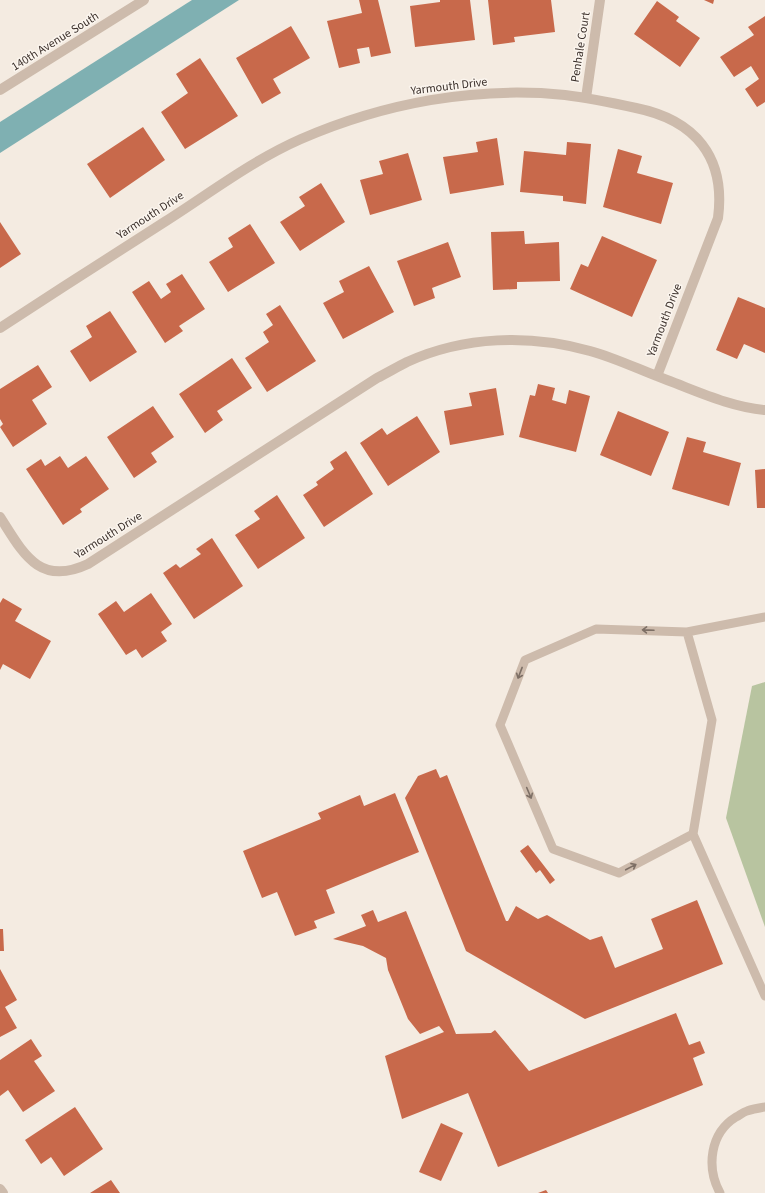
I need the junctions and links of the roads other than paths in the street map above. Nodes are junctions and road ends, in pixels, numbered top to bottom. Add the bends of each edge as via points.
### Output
1 (144, 0) edge
2 (600, 0) edge
3 (0, 90) edge
4 (586, 98) junction
5 (0, 328) edge
6 (657, 376) junction
7 (765, 410) edge
8 (0, 517) edge
9 (765, 617) edge
10 (687, 632) junction
11 (693, 834) junction
12 (765, 996) edge
13 (765, 1107) edge
14 (0, 1189) edge
15 (2, 1193) edge
16 (720, 1193) edge

1 - 3 street, 140th Avenue South
2 - 4 street, Penhale Court
4 - 5 street, Yarmouth Drive via 508,92 455,96 402,105 350,120 300,140 253,165
4 - 6 street, Yarmouth Drive via 639,108 670,118 694,135 704,147 717,173 720,203 718,218
6 - 7 street, Yarmouth Drive via 726,402
6 - 8 street, Yarmouth Drive via 592,351 558,343 524,339 473,342 440,350 408,362 377,378 76,570 47,570 33,563 23,553
9 - 10 lane
10 - 11 lane via 712,720
10 -> 11 lane via 596,628 525,660 500,726 553,849 619,873
11 - 12 lane
13 - 16 lane via 740,1114 730,1121 718,1137 712,1155 712,1174
14 - 15 street

